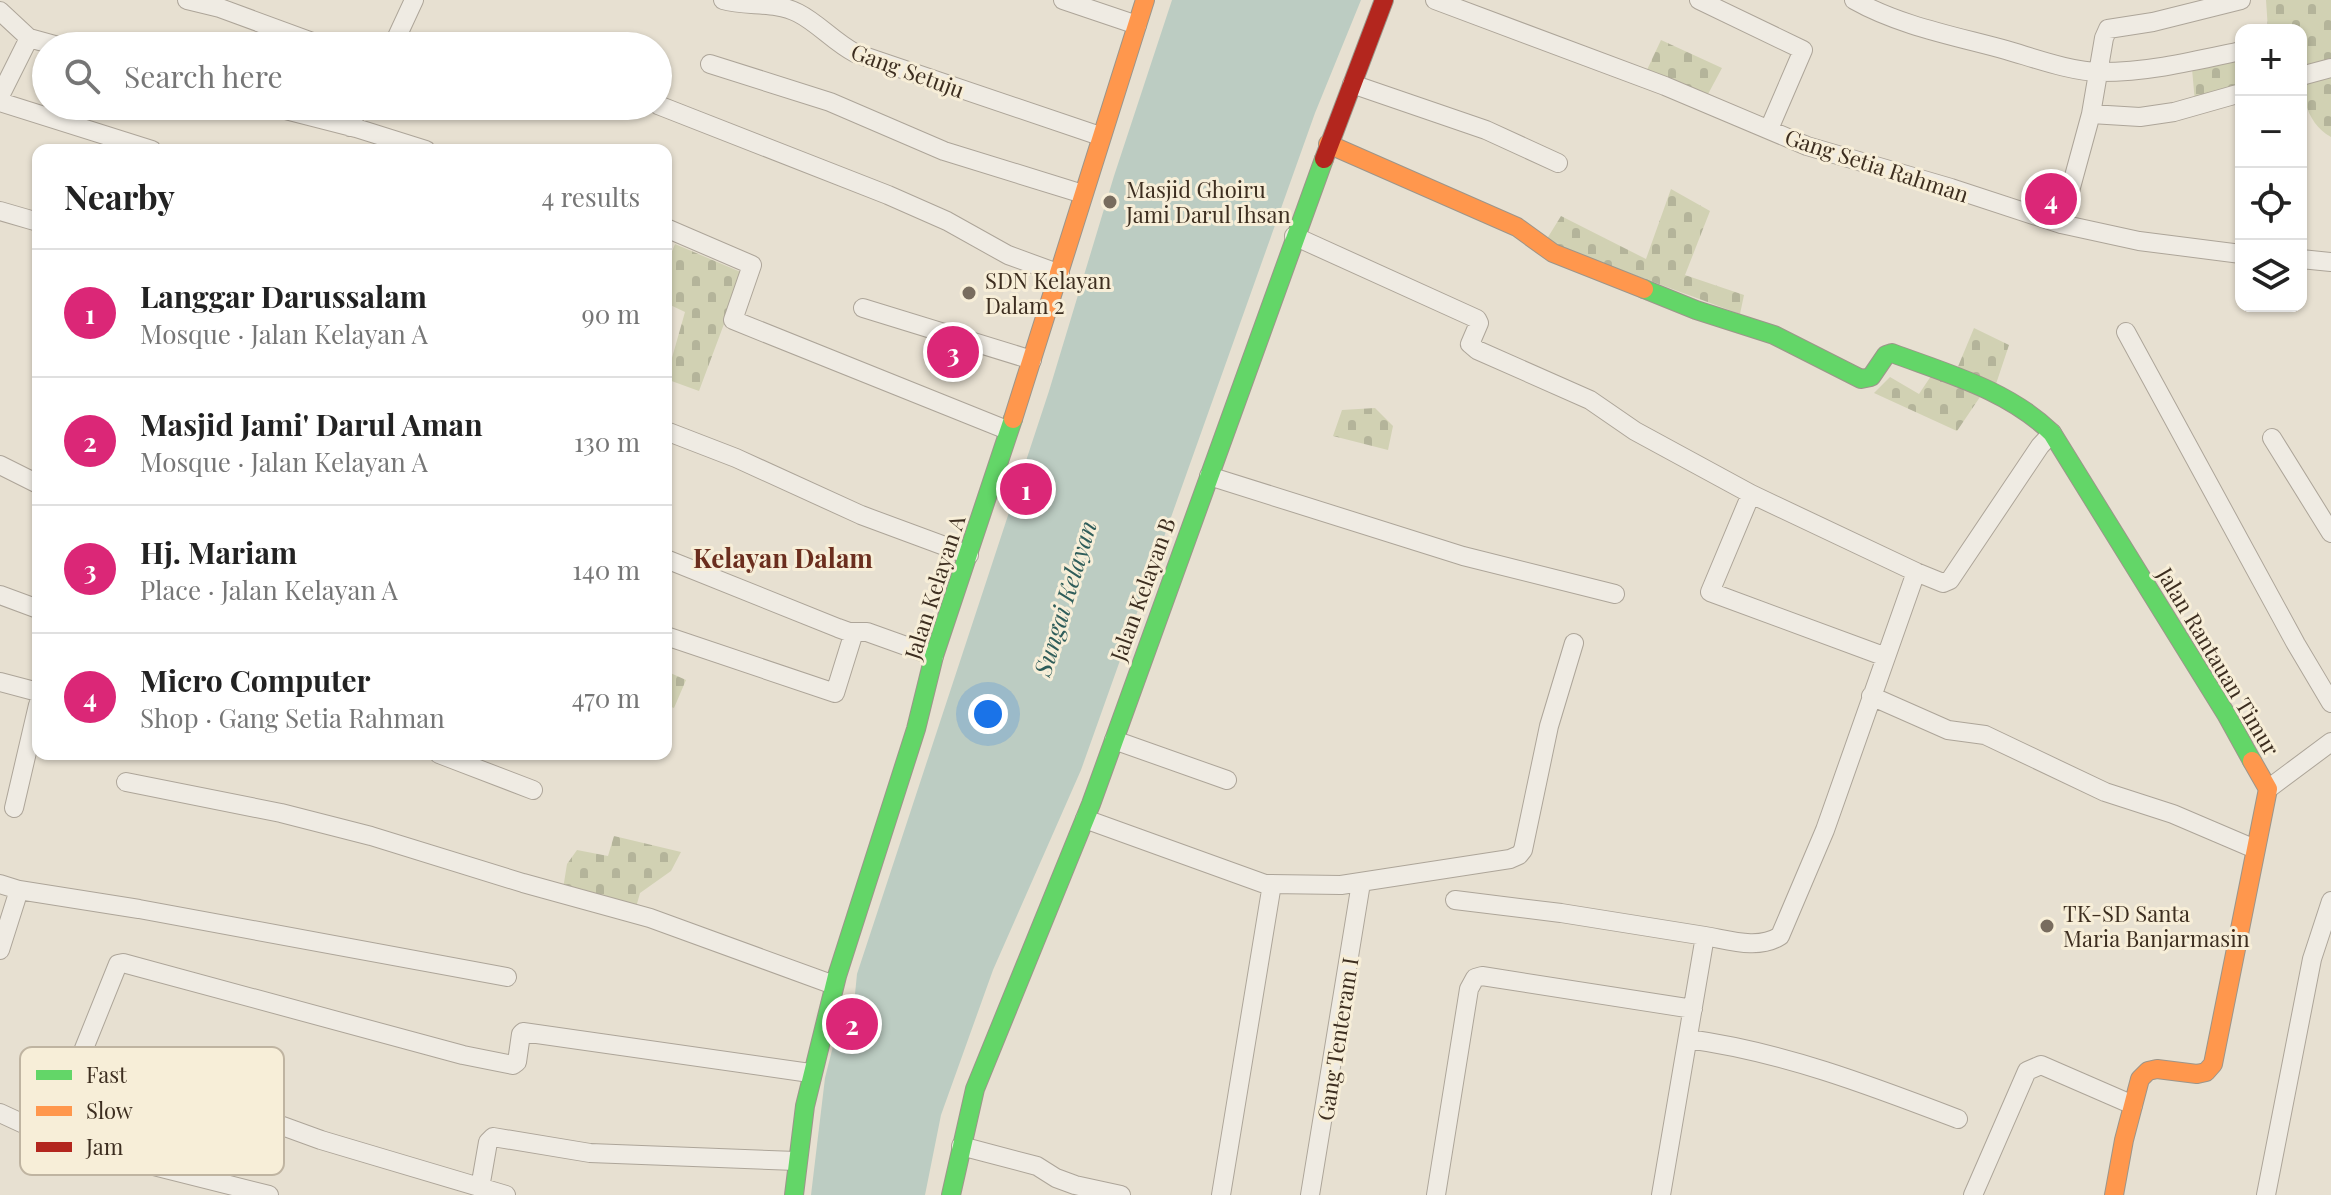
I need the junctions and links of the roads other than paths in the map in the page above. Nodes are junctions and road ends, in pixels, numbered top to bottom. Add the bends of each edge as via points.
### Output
1 (187, 0) edge
2 (414, 0) edge
3 (723, 0) edge
4 (1063, 0) edge
5 (1145, 0) edge
6 (1384, 0) edge
7 (1435, 0) edge
8 (1699, 0) edge
9 (1854, 0) edge
10 (2241, 0) edge
11 (0, 11) edge
12 (1137, 25) junction
13 (285, 32) edge
14 (399, 32) edge
15 (29, 38) junction
16 (32, 39) edge
17 (2235, 52) edge
18 (710, 64) dead end
19 (2331, 68) edge
20 (2097, 72) junction
21 (2307, 74) edge
22 (1352, 84) junction
23 (2235, 95) edge
24 (0, 99) edge
25 (32, 110) edge
26 (672, 110) edge
27 (2091, 114) junction
28 (63, 120) edge
29 (323, 120) edge
30 (353, 120) edge
31 (350, 127) junction
32 (1769, 129) junction
33 (1100, 136) junction
34 (134, 144) edge
35 (406, 144) edge
36 (1328, 144) junction
37 (1558, 163) dead end
38 (1083, 194) junction
39 (0, 211) edge
40 (32, 220) edge
41 (2061, 224) junction
42 (672, 231) edge
43 (1294, 236) junction
44 (2235, 253) edge
45 (2307, 260) edge
46 (2331, 262) edge
47 (1060, 274) junction
48 (863, 308) dead end
49 (2126, 332) dead end
50 (1032, 360) junction
51 (1007, 430) junction
52 (672, 433) edge
53 (2052, 433) junction
54 (2272, 438) dead end
55 (0, 465) edge
56 (1209, 476) junction
57 (32, 481) edge
58 (1751, 494) junction
59 (2331, 533) edge
60 (969, 555) junction
61 (672, 561) edge
62 (1916, 572) junction
63 (1615, 594) dead end
64 (0, 595) edge
65 (32, 607) edge
66 (854, 632) junction
67 (672, 638) edge
68 (1574, 643) dead end
69 (934, 656) junction
70 (1886, 657) junction
71 (0, 682) edge
72 (32, 690) edge
73 (1871, 696) junction
74 (2331, 703) edge
75 (32, 731) edge
76 (1114, 740) junction
77 (2331, 742) edge
78 (455, 760) edge
79 (1227, 780) dead end
80 (126, 782) dead end
81 (2268, 789) junction
82 (533, 790) dead end
83 (14, 808) dead end
84 (1085, 819) junction
85 (2255, 849) junction
86 (1361, 883) junction
87 (0, 884) edge
88 (1272, 884) junction
89 (19, 890) junction
90 (1455, 900) dead end
91 (2331, 901) edge
92 (1705, 936) junction
93 (0, 950) edge
94 (507, 977) dead end
95 (834, 985) junction
96 (1693, 1009) junction
97 (1688, 1039) junction
98 (85, 1047) edge
99 (810, 1073) junction
100 (2133, 1105) junction
101 (0, 1113) edge
102 (1958, 1119) dead end
103 (20, 1122) edge
104 (284, 1127) edge
105 (961, 1146) junction
106 (796, 1161) junction
107 (190, 1175) edge
108 (480, 1188) junction
109 (269, 1195) edge
110 (506, 1195) edge
111 (794, 1195) edge
112 (951, 1195) edge
113 (1121, 1195) edge
114 (1221, 1195) edge
115 (1310, 1195) edge
116 (1436, 1195) edge
117 (1661, 1195) edge
118 (1973, 1195) edge
119 (2114, 1195) edge
120 (2266, 1195) edge

1 - 13 street
2 - 14 street
3 - 33 street, Gang Setuju via 781,6 855,53
4 - 12 street
5 - 12 street, Jalan Kelayan A
6 - 22 street, Jalan Kelayan B
7 - 32 street, Gang Setia Rahman
8 - 32 street via 1803,50
9 - 20 street via 1920,26
10 - 20 street via 2111,27
11 - 15 street
12 - 33 street, Jalan Kelayan A
15 - 16 street
15 - 24 street
17 - 20 street via 2166,68
18 - 38 street via 830,102 944,151
19 - 21 street
20 - 27 street
22 - 36 street, Jalan Kelayan B
22 - 37 street via 1486,130
23 - 27 street via 2140,117
24 - 25 street
26 - 47 street via 888,195 1008,255
27 - 41 street
28 - 34 street
29 - 31 street
30 - 31 street
31 - 35 street
32 - 41 street, Gang Setia Rahman via 1807,146
33 - 38 street, Jalan Kelayan A
36 - 43 street, Jalan Kelayan B
36 - 53 street, Jalan Rantauan Timur via 1517,227 1553,253 1774,335 1861,379 1871,377 1892,353 2020,407
38 - 47 street, Jalan Kelayan A
39 - 40 street
41 - 44 street, Gang Setia Rahman
42 - 51 street via 752,265 733,320
43 - 56 street, Jalan Kelayan B
43 - 58 street via 1477,319 1470,344 1474,348 1590,400 1635,431
45 - 46 street
47 - 50 street, Jalan Kelayan A
48 - 50 street
49 - 74 street
50 - 51 street, Jalan Kelayan A
51 - 60 street, Jalan Kelayan A
52 - 60 street
53 - 62 street via 1950,580 1943,583
53 - 81 street, Jalan Rantauan Timur
54 - 59 street
55 - 57 street
56 - 63 street via 1463,556
56 - 76 street, Jalan Kelayan B
58 - 62 street
58 - 70 street via 1710,592
60 - 69 street, Jalan Kelayan A
61 - 66 street
62 - 70 street
64 - 65 street
66 - 67 street via 835,693
66 - 69 street
68 - 86 street via 1519,855
69 - 95 street, Jalan Kelayan A via 920,718
70 - 73 street
71 - 72 street
73 - 85 street via 1948,730 1985,735 2105,792
73 - 92 street via 1821,840 1780,936 1757,944
75 - 83 street
76 - 79 street
76 - 84 street, Jalan Kelayan B
77 - 81 street
78 - 82 street
80 - 95 street via 371,836 650,918
81 - 85 street, Jalan Rantauan Timur
84 - 88 street
84 - 105 street, Jalan Kelayan B via 979,1077
85 - 100 street, Jalan Rantauan Timur via 2213,1064 2201,1075 2151,1069 2140,1079
86 - 88 street
86 - 115 street, Gang Tenteram I
87 - 89 street
88 - 114 street
89 - 93 street
89 - 94 street
90 - 92 street
91 - 120 street via 2312,959
92 - 96 street
95 - 99 street, Jalan Kelayan A
96 - 97 street
96 - 116 street via 1475,978
97 - 102 street via 1805,1063
97 - 117 street
98 - 99 street via 118,964 123,963 513,1065 523,1032
99 - 106 street, Jalan Kelayan A
100 - 118 street via 2041,1065 2027,1071
100 - 119 street, Jalan Rantauan Timur
101 - 103 street
104 - 108 street
105 - 112 street, Jalan Kelayan B
105 - 113 street
106 - 108 street via 590,1153 493,1137
106 - 111 street, Jalan Kelayan A
107 - 109 street
108 - 110 street

